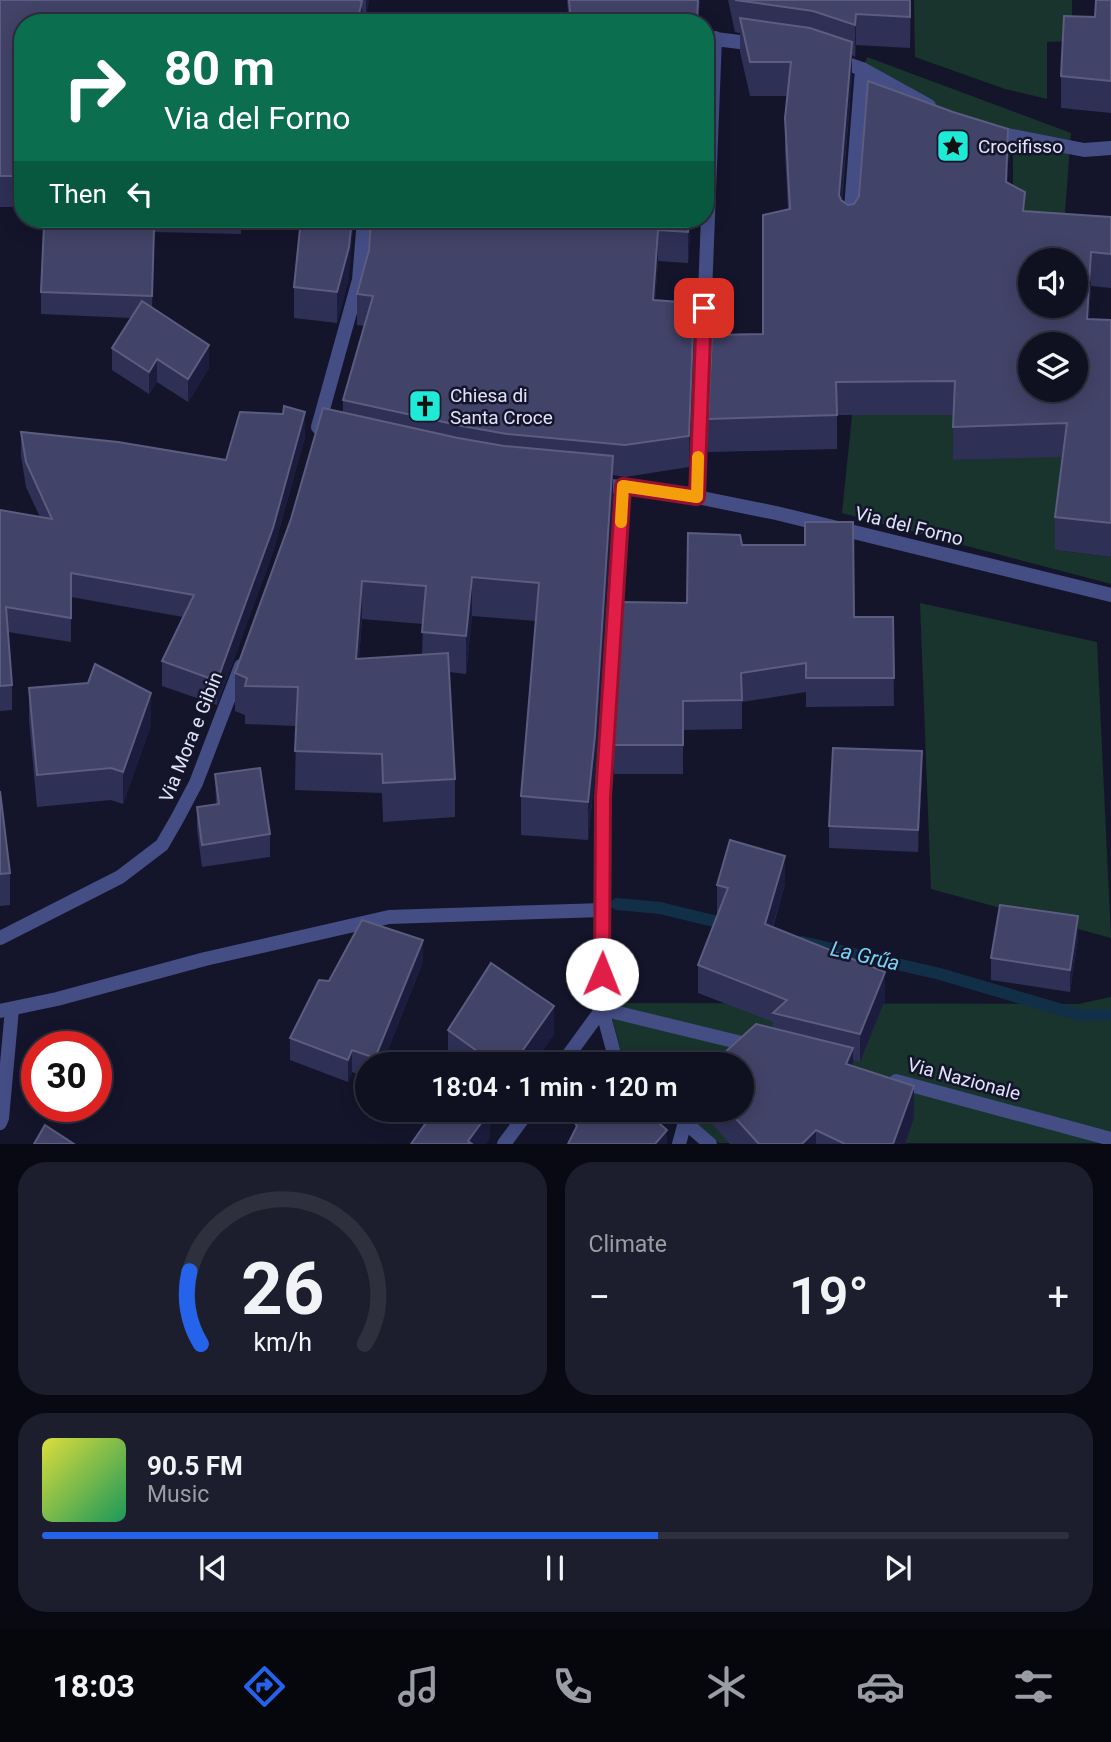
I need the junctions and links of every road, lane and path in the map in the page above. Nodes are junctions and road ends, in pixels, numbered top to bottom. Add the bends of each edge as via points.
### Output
1 (714, 39) edge
2 (776, 47) edge
3 (825, 56) edge
4 (862, 69) junction
5 (943, 114) edge
6 (978, 129) edge
7 (1111, 148) edge
8 (363, 228) edge
9 (705, 228) edge
10 (849, 229) edge
11 (323, 436) edge
12 (587, 483) edge
13 (623, 486) junction
14 (697, 497) junction
15 (1111, 595) edge
16 (245, 655) edge
17 (603, 910) junction
18 (0, 938) edge
19 (602, 1009) junction
20 (6, 1010) edge
21 (765, 1048) edge
22 (571, 1052) edge
23 (614, 1052) edge
24 (887, 1078) edge
25 (520, 1122) edge
26 (685, 1122) joint
27 (0, 1123) edge
28 (1111, 1139) edge
29 (504, 1143) edge
30 (679, 1143) edge
31 (710, 1143) edge

1 - 2 street
3 - 4 street
4 - 5 street
4 - 10 street
6 - 7 street via 1084,150
8 - 11 street via 359,280
9 - 14 street
12 - 13 street, Via del Forno
13 - 14 street, Via del Forno
13 - 17 street via 603,797
14 - 15 street, Via del Forno
16 - 18 street, Via Mora e Gibin via 196,783 162,845 120,877
17 - 19 street
17 - 20 street via 389,917
19 - 21 street
19 - 22 street
19 - 23 street
20 - 27 street
24 - 28 street, Via Nazionale
25 - 29 street
26 - 30 street
26 - 31 street

